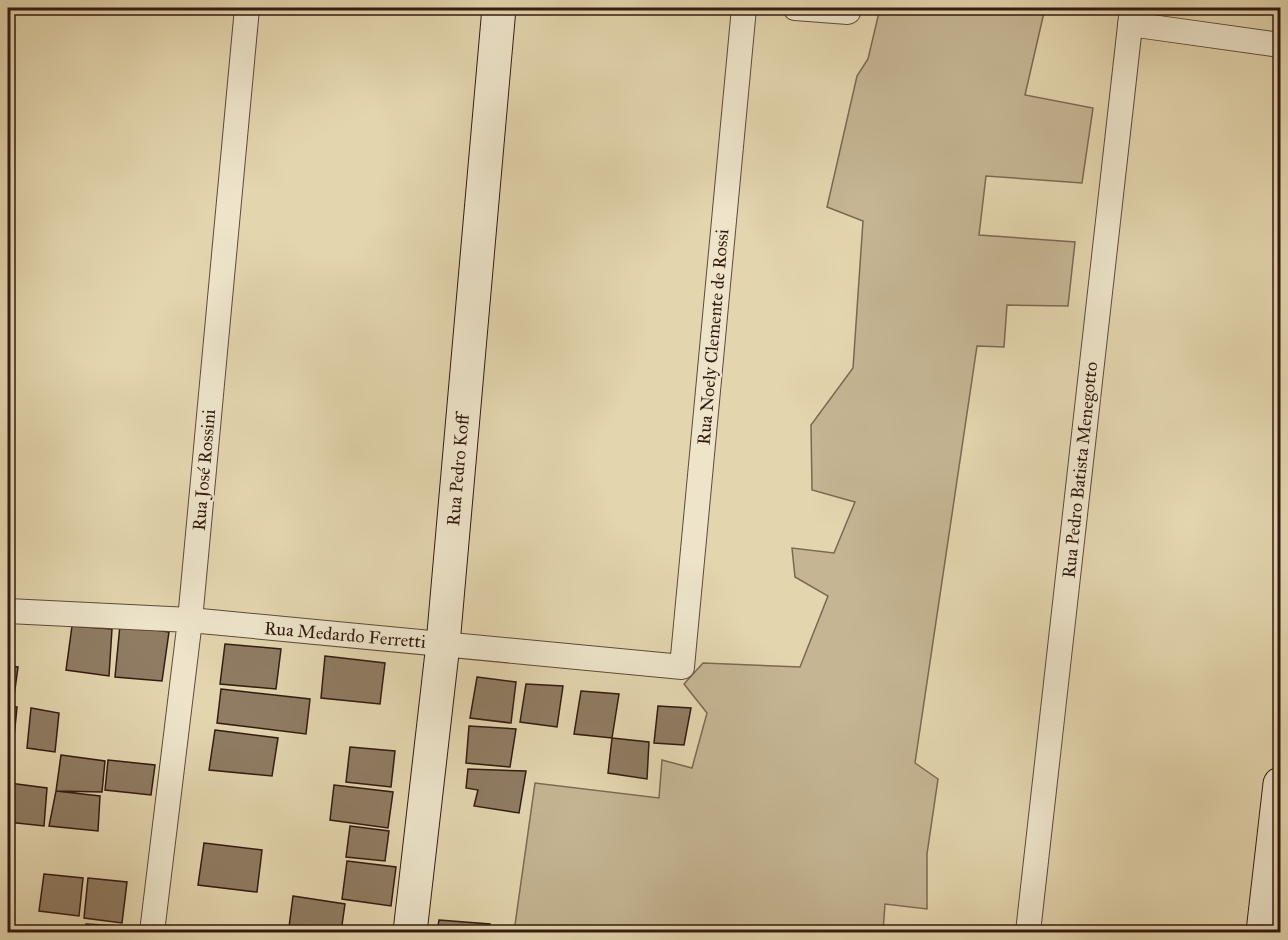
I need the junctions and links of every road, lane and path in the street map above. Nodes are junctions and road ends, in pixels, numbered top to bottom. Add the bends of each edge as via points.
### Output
1 (247, 8) edge
2 (499, 8) edge
3 (744, 8) edge
4 (795, 8) edge
5 (848, 12) dead end
6 (1131, 16) edge
7 (1281, 45) edge
8 (8, 611) edge
9 (190, 620) junction
10 (443, 644) junction
11 (682, 667) joint
12 (1281, 784) edge
13 (152, 933) edge
14 (410, 933) edge
15 (1028, 933) edge
16 (1263, 933) edge

1 - 9 street, Rua José Rossini
2 - 10 street, Rua Pedro Koff
3 - 11 street, Rua Noely Clemente de Rossi
4 - 5 street
6 - 7 street
6 - 15 street, Rua Pedro Batista Menegotto
8 - 9 street, Rua Medardo Ferretti
9 - 10 street, Rua Medardo Ferretti
9 - 13 street, Rua José Rossini
10 - 11 street, Rua Medardo Ferretti
10 - 14 street, Rua Pedro Koff
12 - 16 street

